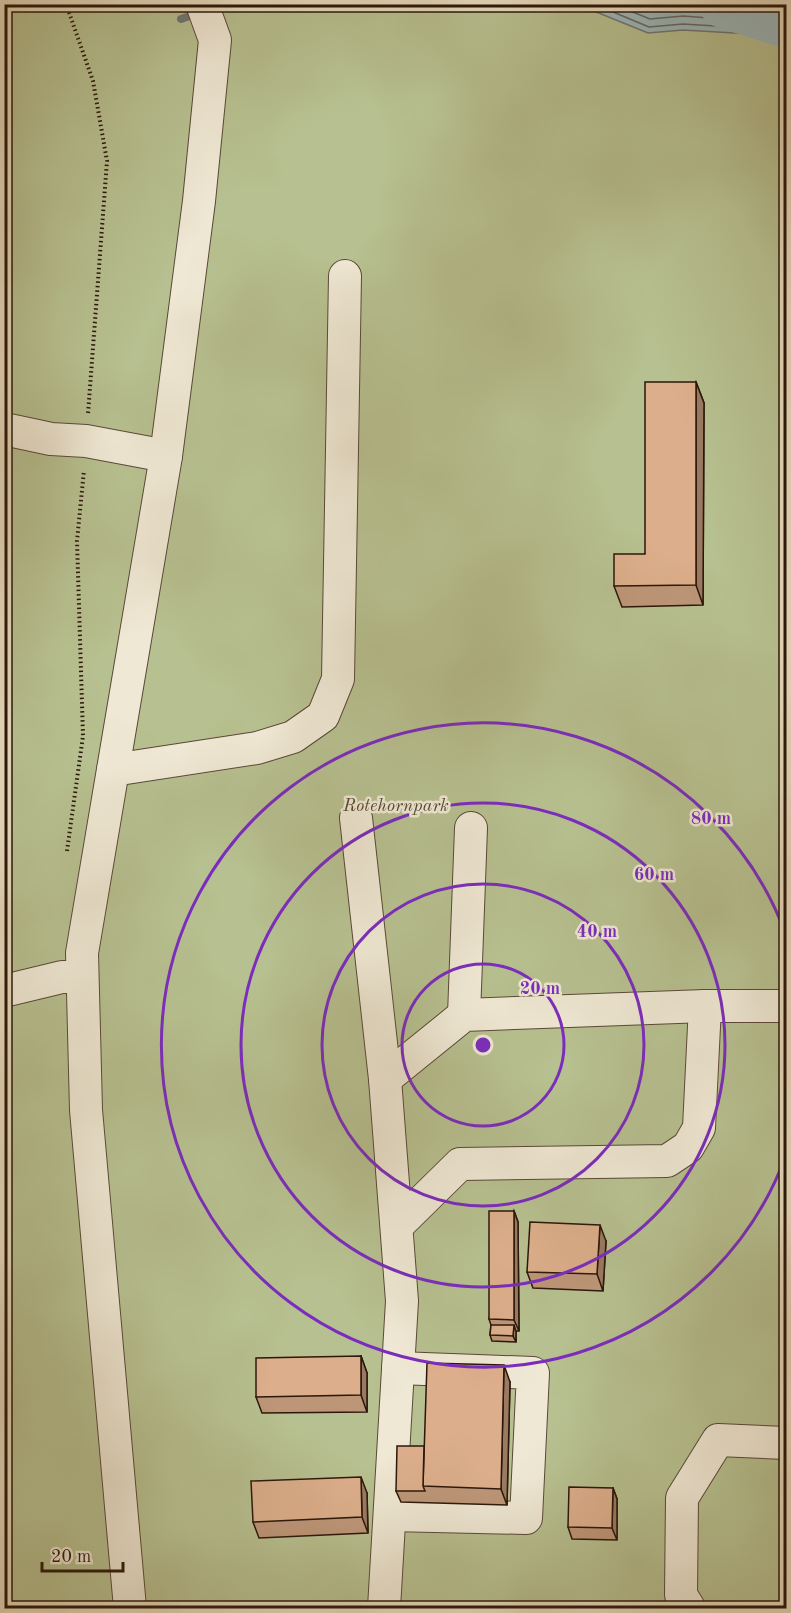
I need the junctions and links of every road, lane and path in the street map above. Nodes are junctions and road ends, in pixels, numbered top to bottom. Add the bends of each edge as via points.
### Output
1 (66, 4) edge
2 (202, 4) edge
3 (345, 276) dead end
4 (4, 429) edge
5 (86, 441) junction
6 (166, 456) junction
7 (113, 770) junction
8 (356, 818) dead end
9 (471, 828) dead end
10 (82, 976) junction
11 (4, 991) edge
12 (705, 1006) junction
13 (786, 1006) edge
14 (464, 1015) junction
15 (386, 1079) junction
16 (397, 1226) junction
17 (398, 1368) junction
18 (786, 1443) edge
19 (390, 1515) junction
20 (130, 1608) edge
21 (384, 1608) edge
22 (689, 1608) edge

1 - 5 path via 93,81 107,161
2 - 6 street via 215,40
3 - 7 street via 338,679 323,716 292,737 257,748
4 - 5 street via 51,439
5 - 6 street
6 - 7 street
7 - 10 street via 82,953
8 - 15 street
9 - 14 street
10 - 11 street
10 - 20 street via 87,1122
12 - 13 street
12 - 14 street
12 - 16 street via 699,1128 688,1147 667,1161 460,1164
14 - 15 street
15 - 16 street
16 - 17 street via 402,1301
17 - 19 street
17 - 19 street via 533,1373 526,1518
18 - 22 street via 718,1440 682,1498 681,1595
19 - 21 street

